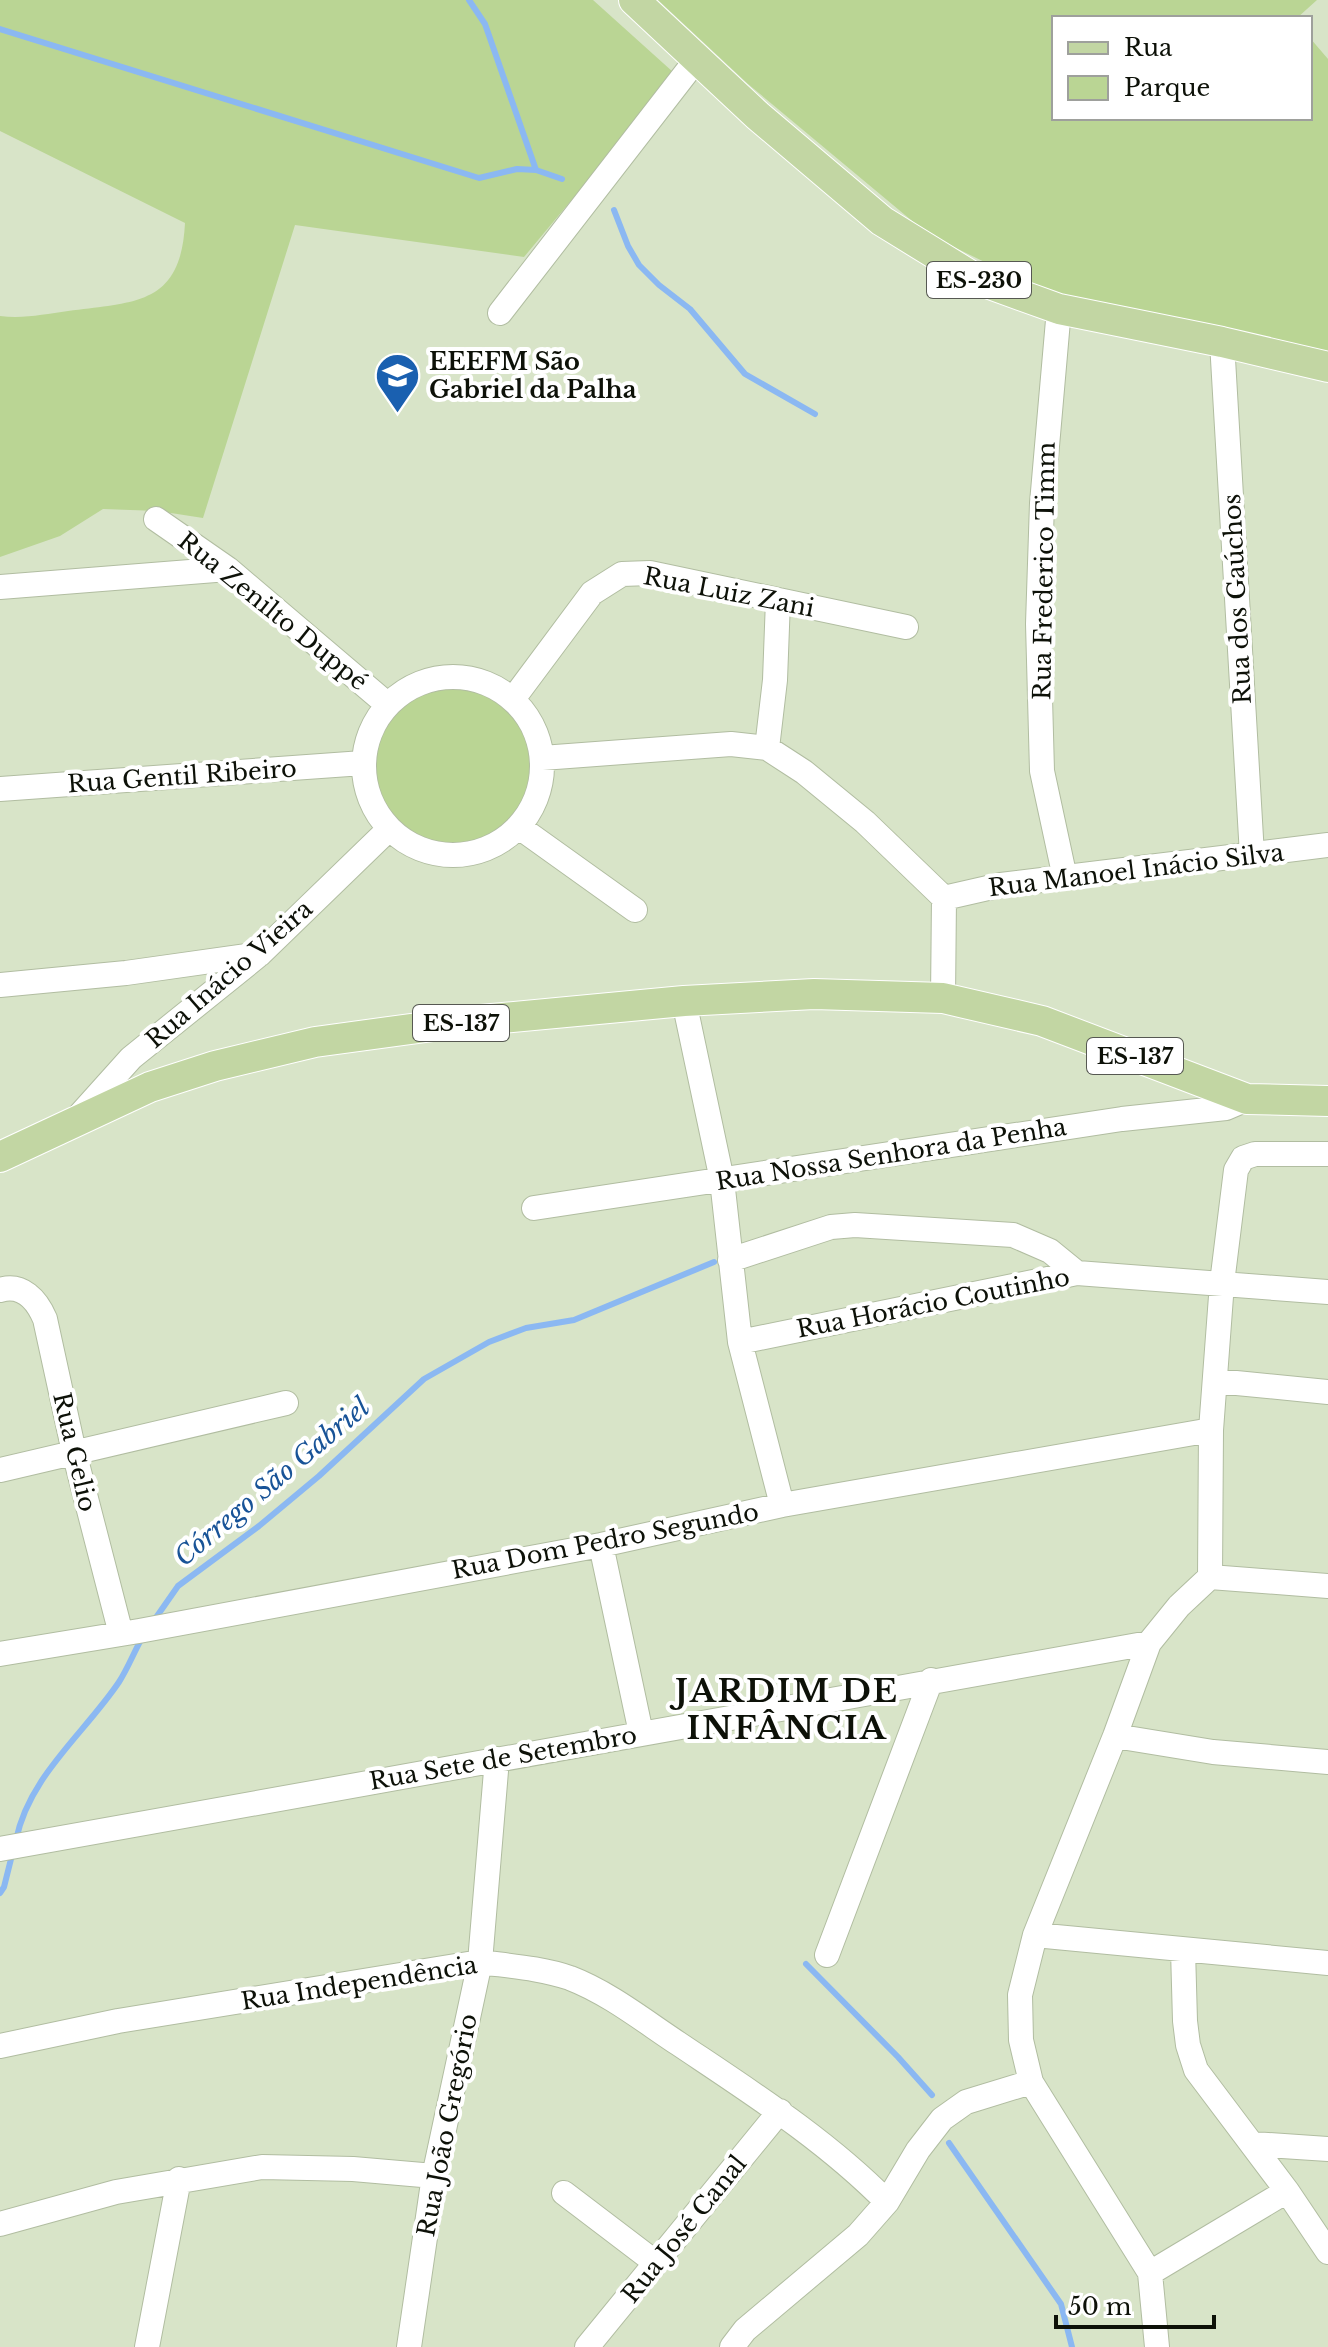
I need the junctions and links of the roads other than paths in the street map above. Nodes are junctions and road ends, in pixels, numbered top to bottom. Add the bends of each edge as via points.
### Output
1 (634, 0) edge
2 (696, 60) junction
3 (1059, 309) junction
4 (500, 313) dead end
5 (1222, 342) junction
6 (1328, 367) edge
7 (156, 519) dead end
8 (228, 569) junction
9 (0, 587) edge
10 (778, 600) junction
11 (906, 627) dead end
12 (513, 699) junction
13 (388, 705) junction
14 (767, 748) junction
15 (542, 758) junction
16 (363, 763) junction
17 (0, 789) edge
18 (519, 827) junction
19 (389, 829) junction
20 (1328, 845) edge
21 (1252, 855) junction
22 (1065, 878) junction
23 (944, 898) junction
24 (635, 910) dead end
25 (260, 954) junction
26 (0, 985) edge
27 (943, 998) junction
28 (684, 1001) junction
29 (1247, 1099) junction
30 (1328, 1101) edge
31 (73, 1122) junction
32 (1328, 1154) edge
33 (0, 1157) edge
34 (722, 1180) junction
35 (534, 1208) dead end
36 (730, 1260) junction
37 (1077, 1273) junction
38 (1222, 1283) junction
39 (4, 1288) edge
40 (1328, 1292) edge
41 (740, 1342) junction
42 (1216, 1381) junction
43 (1328, 1392) edge
44 (286, 1403) dead end
45 (1211, 1430) junction
46 (74, 1452) junction
47 (0, 1470) edge
48 (782, 1505) junction
49 (601, 1545) junction
50 (1210, 1577) junction
51 (1328, 1586) edge
52 (130, 1633) junction
53 (1149, 1643) junction
54 (0, 1654) edge
55 (931, 1680) junction
56 (641, 1733) junction
57 (1115, 1736) junction
58 (497, 1759) junction
59 (1328, 1762) edge
60 (11, 1847) edge
61 (1035, 1935) junction
62 (1183, 1950) junction
63 (827, 1955) dead end
64 (480, 1962) junction
65 (1328, 1963) edge
66 (0, 2046) edge
67 (1031, 2082) junction
68 (780, 2111) junction
69 (1253, 2144) junction
70 (1328, 2149) edge
71 (434, 2176) junction
72 (179, 2179) junction
73 (1287, 2191) junction
74 (564, 2193) dead end
75 (887, 2202) junction
76 (0, 2224) edge
77 (1328, 2252) edge
78 (656, 2263) junction
79 (1150, 2273) junction
80 (147, 2347) edge
81 (409, 2347) edge
82 (587, 2347) edge
83 (732, 2347) edge
84 (1157, 2347) edge

1 - 2 main road, ES-230
2 - 3 main road, ES-230 via 882,221 976,279
2 - 4 street
3 - 5 main road, ES-230
3 - 22 street, Rua Frederico Timm via 1042,503 1038,624 1042,771
5 - 6 main road, ES-230
5 - 21 street, Rua dos Gaúchos
7 - 8 street, Rua Zenilto Duppé
8 - 9 street
8 - 13 street, Rua Zenilto Duppé
10 - 11 street, Rua Luiz Zani
10 - 12 street, Rua Luiz Zani via 650,573 622,574 592,593
10 - 14 street
12 - 13 street via 488,683 460,676 431,679 404,690
12 - 15 street via 537,736
13 - 16 street via 372,729
14 - 15 street via 731,744
14 - 23 street via 865,822
15 - 18 street via 533,807
16 - 17 street, Rua Gentil Ribeiro
16 - 19 street via 372,804
18 - 19 street via 496,845 469,855 426,851
18 - 24 street
19 - 25 street, Rua Inácio Vieira
20 - 21 street, Rua Manoel Inácio Silva
21 - 22 street, Rua Manoel Inácio Silva
22 - 23 street, Rua Manoel Inácio Silva
23 - 27 street
25 - 26 street
25 - 31 street, Rua Inácio Vieira via 131,1058
27 - 28 main road, ES-137 via 814,994
27 - 29 main road, ES-137 via 1042,1021
28 - 31 main road, ES-137 via 315,1042 150,1087
28 - 34 street
29 - 30 main road, ES-137
29 - 34 street, Rua Nossa Senhora da Penha via 1226,1108
31 - 33 main road, ES-137
32 - 38 street via 1285,1152 1243,1158 1236,1170
34 - 35 street, Rua Nossa Senhora da Penha
34 - 36 street
36 - 37 street via 831,1227 855,1225 1013,1235 1050,1251
36 - 41 street
37 - 38 street, Rua Horácio Coutinho
37 - 41 street, Rua Horácio Coutinho
38 - 40 street, Rua Horácio Coutinho
38 - 42 street
39 - 46 street, Rua Gelio via 39,1303
41 - 48 street
42 - 43 street
42 - 45 street
44 - 46 street
45 - 48 street, Rua Dom Pedro Segundo
45 - 50 street
46 - 47 street
46 - 52 street, Rua Gelio
48 - 49 street, Rua Dom Pedro Segundo
49 - 52 street, Rua Dom Pedro Segundo
49 - 56 street
50 - 51 street
50 - 53 street
52 - 54 street, Rua Dom Pedro Segundo
53 - 55 street, Rua Sete de Setembro
53 - 57 street
55 - 56 street, Rua Sete de Setembro
55 - 63 street
56 - 58 street, Rua Sete de Setembro
57 - 59 street via 1213,1752
57 - 61 street
58 - 60 street, Rua Sete de Setembro
58 - 64 street, Rua João Gregório
61 - 62 street
61 - 67 street via 1020,1995 1021,2040
62 - 65 street
62 - 69 street via 1185,2021 1196,2070
64 - 66 street, Rua Independência via 118,2021
64 - 68 street, Rua Independência via 569,1978 607,1996
64 - 71 street, Rua João Gregório
67 - 75 street via 966,2102 942,2119
67 - 79 street
68 - 75 street, Rua Independência
68 - 78 street, Rua José Canal
69 - 70 street
69 - 73 street
71 - 72 street via 262,2167
71 - 81 street, Rua João Gregório
72 - 76 street
72 - 80 street
73 - 77 street
73 - 79 street
74 - 78 street
75 - 83 street via 858,2235 745,2330
78 - 82 street, Rua José Canal
79 - 84 street

